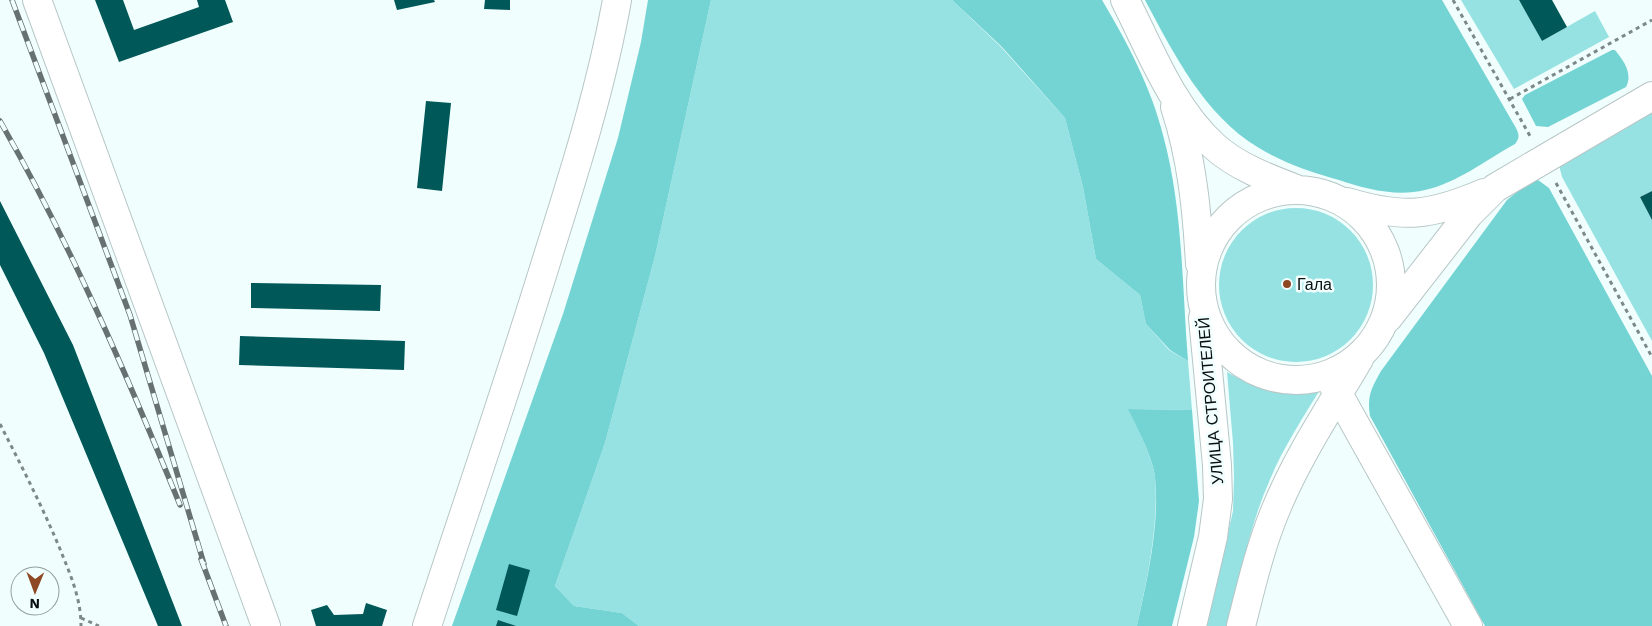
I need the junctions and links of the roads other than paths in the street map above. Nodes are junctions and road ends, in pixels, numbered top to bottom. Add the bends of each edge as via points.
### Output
1 (37, 0) edge
2 (617, 0) edge
3 (1124, 0) edge
4 (1169, 86) junction
5 (1652, 96) edge
6 (1495, 188) junction
7 (1298, 190) junction
8 (1337, 199) junction
9 (1201, 283) junction
10 (1384, 324) junction
11 (1333, 384) junction
12 (1465, 625) edge
13 (266, 626) edge
14 (427, 626) edge
15 (1192, 626) edge
16 (1241, 626) edge

1 - 13 street
2 - 14 street via 588,128
3 - 4 street
4 - 7 street via 1195,126 1215,147 1238,163
4 - 9 street via 1190,169
5 - 6 street
6 - 8 street via 1432,212 1408,214
6 - 10 street via 1469,214
7 - 8 street
7 - 9 street via 1262,196 1230,216 1209,246
8 - 10 street via 1366,219 1385,250 1392,288
9 - 11 street via 1207,322 1226,351 1256,372 1293,381
9 - 15 street, УЛИЦА СТРОИТЕЛЕЙ via 1218,499 1213,537
10 - 11 street via 1362,355
11 - 12 street
11 - 16 street via 1276,509

